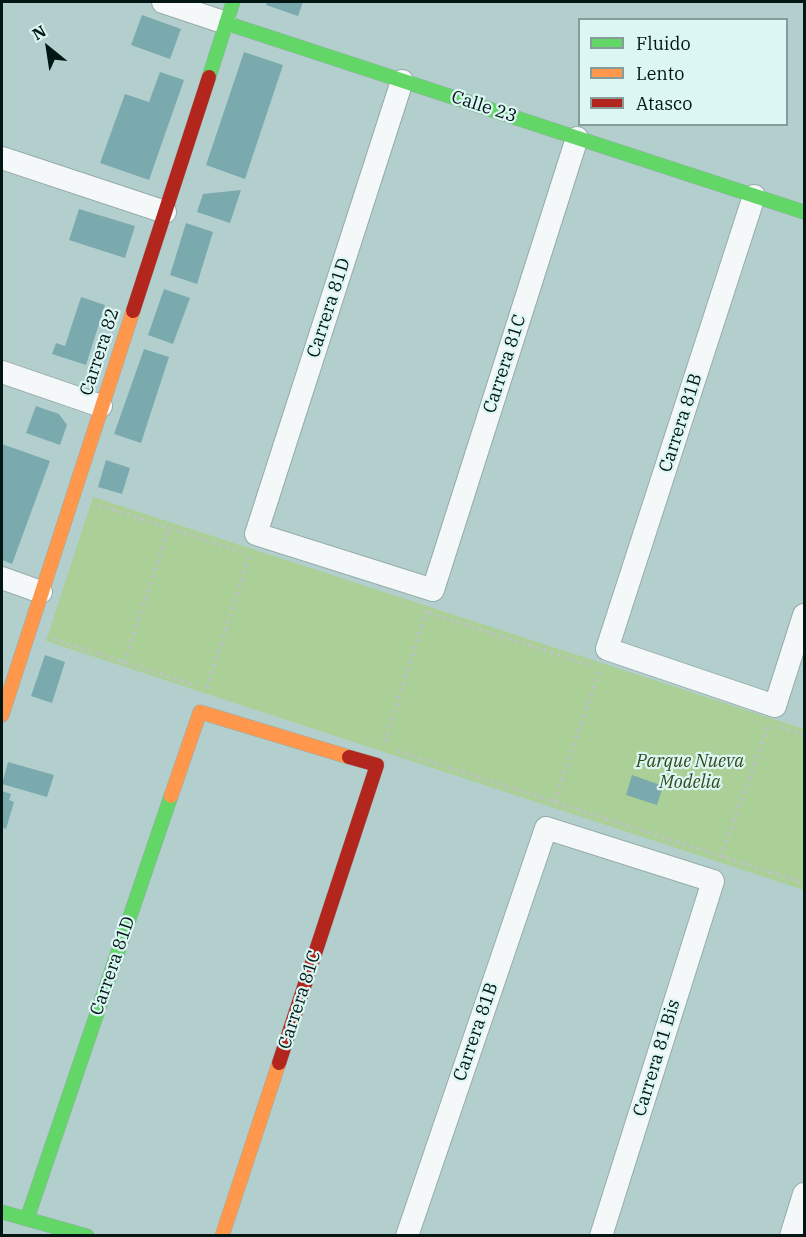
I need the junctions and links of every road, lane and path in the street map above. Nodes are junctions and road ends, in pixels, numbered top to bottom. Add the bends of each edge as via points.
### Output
1 (163, 2) edge
2 (229, 12) edge
3 (402, 81) junction
4 (577, 138) junction
5 (2, 158) edge
6 (754, 196) junction
7 (165, 212) junction
8 (804, 212) edge
9 (2, 372) edge
10 (102, 406) junction
11 (91, 503) dead end
12 (169, 528) junction
13 (253, 544) junction
14 (2, 578) edge
15 (41, 592) junction
16 (430, 601) junction
17 (804, 615) edge
18 (46, 637) dead end
19 (604, 659) junction
20 (124, 663) junction
21 (207, 689) junction
22 (200, 712) junction
23 (2, 715) edge
24 (772, 715) junction
25 (804, 735) edge
26 (383, 747) junction
27 (377, 765) junction
28 (554, 802) junction
29 (546, 828) junction
30 (722, 856) junction
31 (713, 881) junction
32 (804, 883) edge
33 (804, 1194) edge
34 (2, 1212) edge
35 (27, 1219) junction
36 (87, 1236) edge
37 (222, 1236) edge
38 (407, 1236) edge
39 (601, 1236) edge
40 (791, 1236) edge

1 - 2 street, Calle 23
2 - 3 street, Calle 23
2 - 7 street, Carrera 82
3 - 4 street, Calle 23
3 - 13 street, Carrera 81D
4 - 6 street, Calle 23
4 - 16 street, Carrera 81C
5 - 7 street
6 - 8 street, Calle 23
6 - 19 street, Carrera 81B
7 - 10 street, Carrera 82
9 - 10 street
10 - 15 street, Carrera 82
11 - 12 path
12 - 13 path
12 - 20 path
13 - 16 street
13 - 21 path
14 - 15 street
15 - 23 street, Carrera 82
16 - 19 path
16 - 26 path
17 - 24 street
18 - 20 path
19 - 24 street
19 - 28 path
20 - 21 path
21 - 22 path
22 - 27 street
22 - 35 street, Carrera 81D
24 - 25 path
24 - 30 path
26 - 27 path
26 - 28 path
27 - 37 street, Carrera 81C
28 - 29 path
28 - 30 path
29 - 31 street
29 - 38 street, Carrera 81B
30 - 31 path
30 - 32 path
31 - 39 street, Carrera 81 Bis
33 - 40 street
34 - 35 street
35 - 36 street

